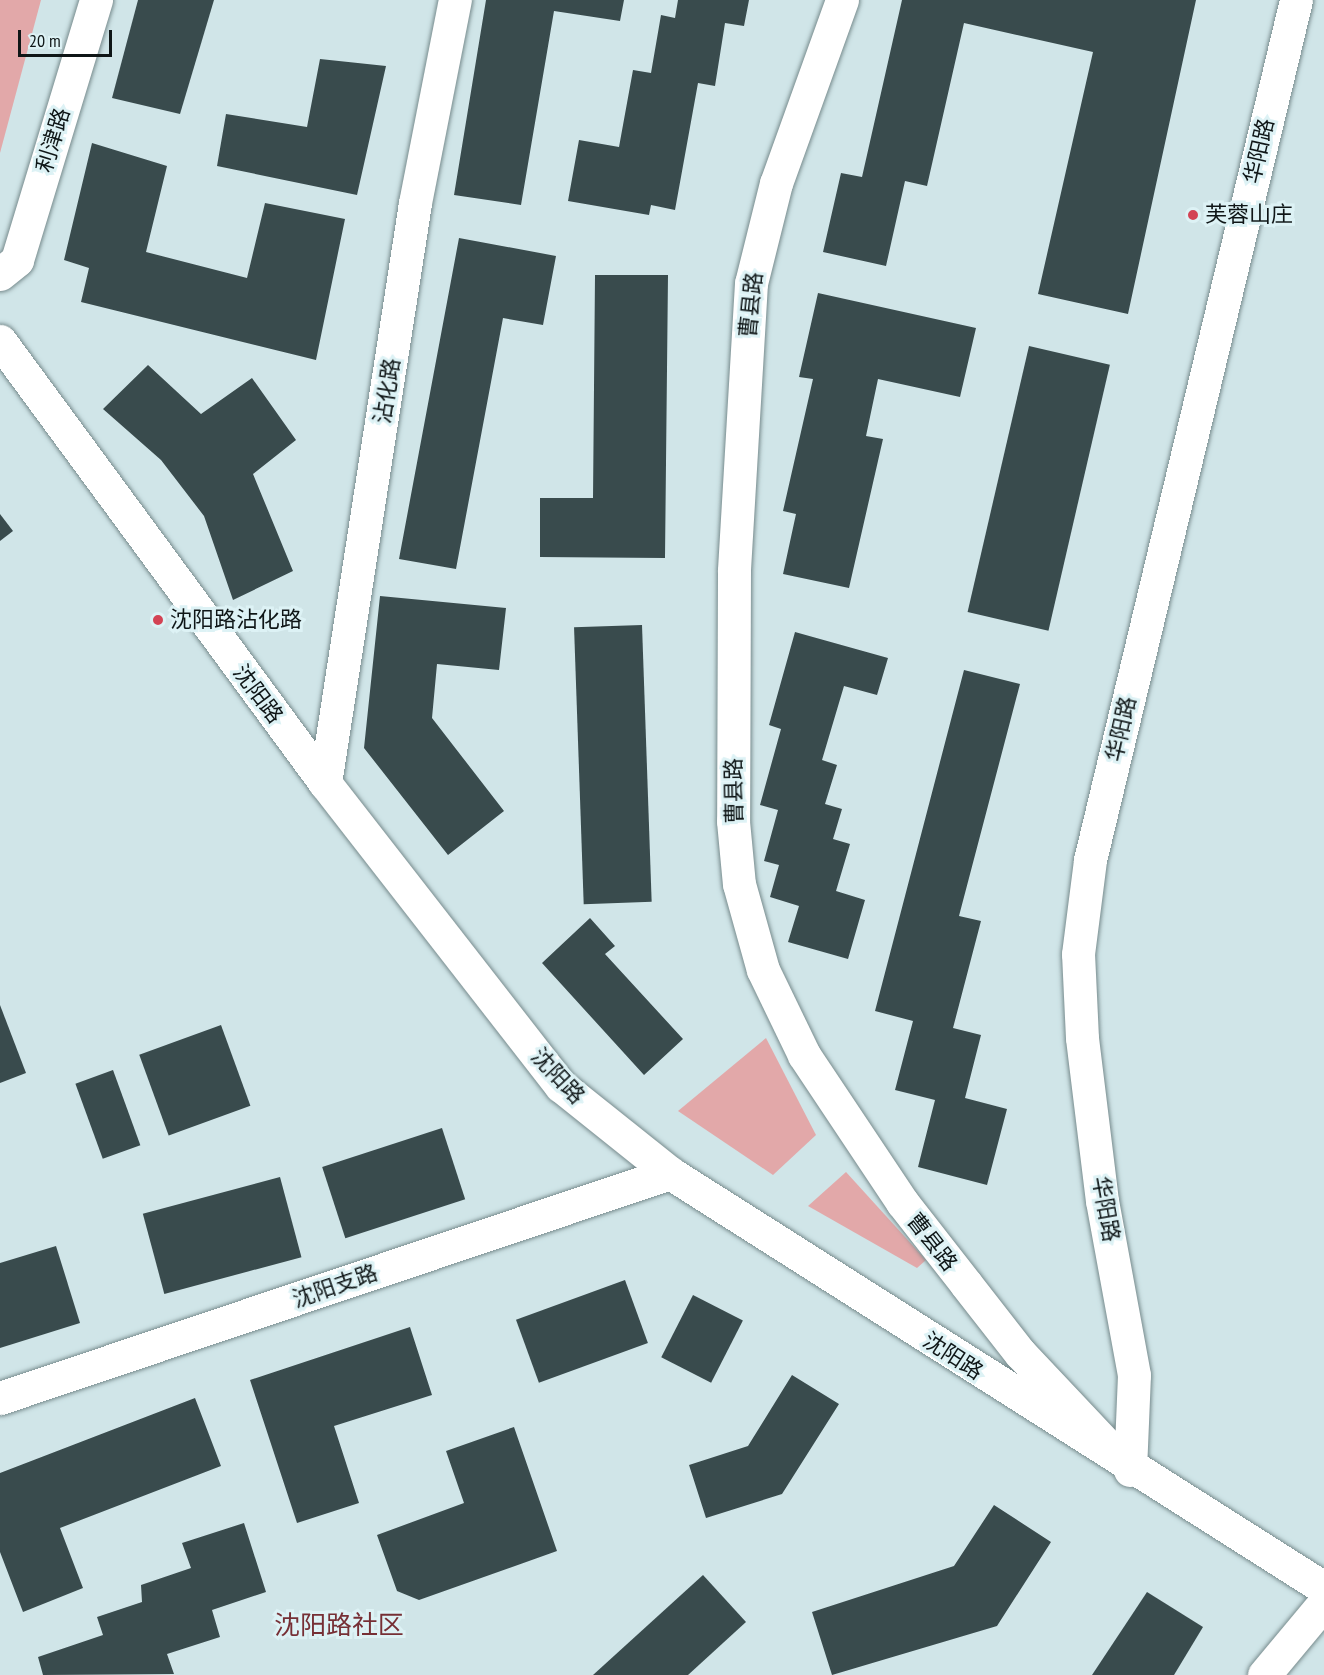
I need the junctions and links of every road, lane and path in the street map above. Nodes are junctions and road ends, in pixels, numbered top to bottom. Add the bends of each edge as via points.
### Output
1 (96, 0) edge
2 (455, 0) edge
3 (842, 0) edge
4 (1296, 0) edge
5 (0, 274) edge
6 (0, 341) edge
7 (325, 783) junction
8 (670, 1173) junction
9 (0, 1398) edge
10 (1130, 1470) junction
11 (1324, 1588) edge
12 (1324, 1603) edge
13 (1264, 1675) edge

1 - 5 street, 利津路 via 17,260
2 - 7 street, 沾化路 via 415,203
3 - 10 street, 曹县路 via 776,183 751,283 734,570 733,822 739,884 763,970 799,1045 862,1143 1020,1353
4 - 10 street, 华阳路 via 1090,860 1078,954 1082,1038 1102,1201 1134,1375
6 - 7 street, 沈阳路
7 - 8 street, 沈阳路 via 561,1086
8 - 9 street, 沈阳支路
8 - 10 street, 沈阳路
10 - 11 street, 沈阳路
12 - 13 street

